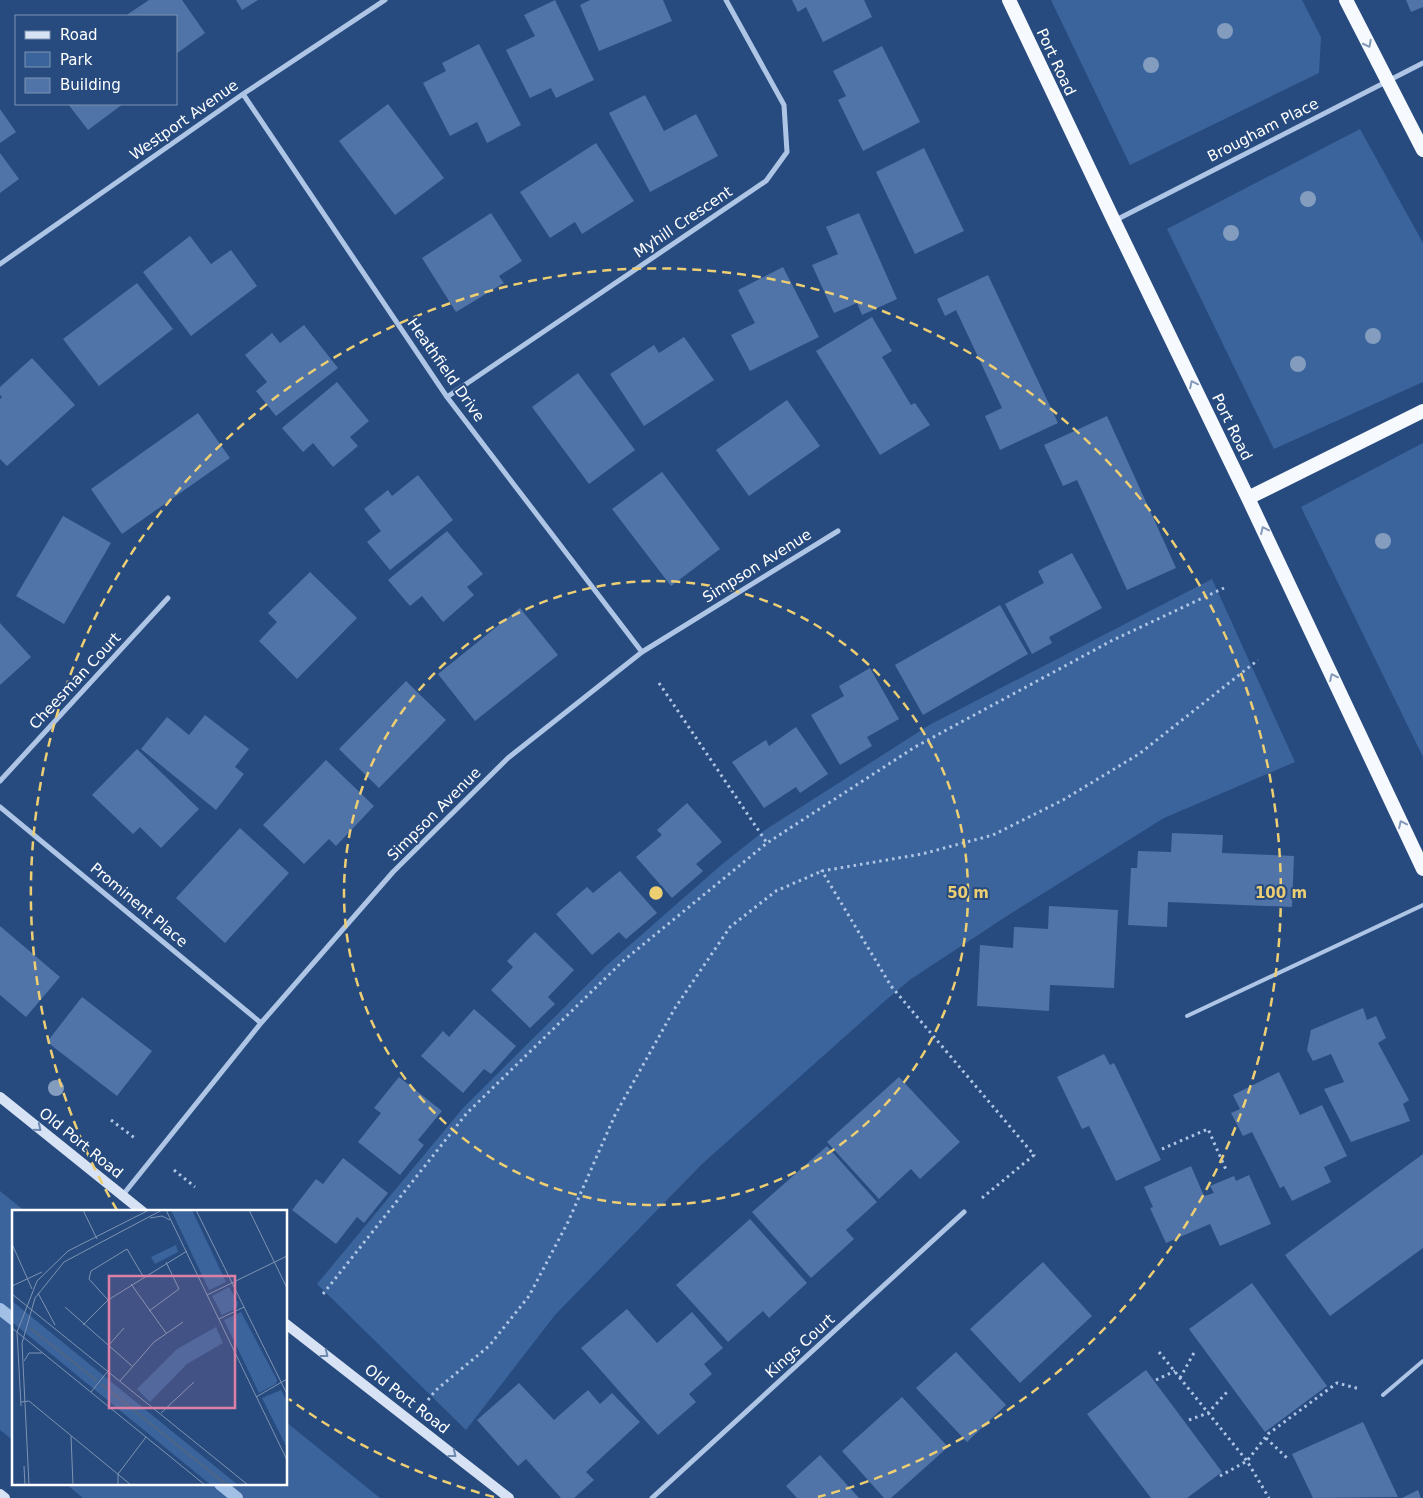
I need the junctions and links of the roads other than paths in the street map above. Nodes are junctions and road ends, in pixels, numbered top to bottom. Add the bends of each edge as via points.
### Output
1 (726, 0) edge
2 (1009, 0) edge
3 (1346, 0) edge
4 (381, 1) edge
5 (1423, 62) edge
6 (1387, 82) junction
7 (243, 94) junction
8 (1423, 150) edge
9 (1114, 221) junction
10 (0, 264) edge
11 (447, 397) junction
12 (1423, 410) edge
13 (1248, 498) junction
14 (838, 531) dead end
15 (168, 598) dead end
16 (642, 652) junction
17 (0, 781) edge
18 (0, 807) edge
19 (1423, 869) edge
20 (1423, 905) edge
21 (1187, 1016) dead end
22 (262, 1023) junction
23 (0, 1097) edge
24 (122, 1196) junction
25 (140, 1210) edge
26 (964, 1212) road end
27 (288, 1326) edge
28 (1423, 1361) edge
29 (1383, 1396) road end
30 (0, 1494) edge
31 (5, 1498) edge
32 (509, 1498) edge
33 (652, 1498) edge

1 - 11 street, Myhill Crescent via 784,105 787,152 766,181
2 - 9 highway, Port Road
3 -> 6 highway
4 - 7 street, Westport Avenue
5 - 6 street, Brougham Place
6 - 8 highway
6 - 9 street, Brougham Place
7 - 10 street, Westport Avenue
7 - 11 street, Heathfield Drive
13 -> 9 highway, Port Road
11 - 16 street, Heathfield Drive
12 - 13 highway
19 -> 13 highway, Port Road
14 - 16 street, Simpson Avenue
15 - 17 street, Cheesman Court
16 - 22 street, Simpson Avenue via 508,758 393,872
18 - 22 street, Prominent Place
20 - 21 lane
22 - 24 street, Simpson Avenue
23 -> 24 main road, Old Port Road
24 - 25 main road, Old Port Road
26 - 33 street, Kings Court
27 -> 32 main road, Old Port Road
28 - 29 lane
30 - 31 main road

